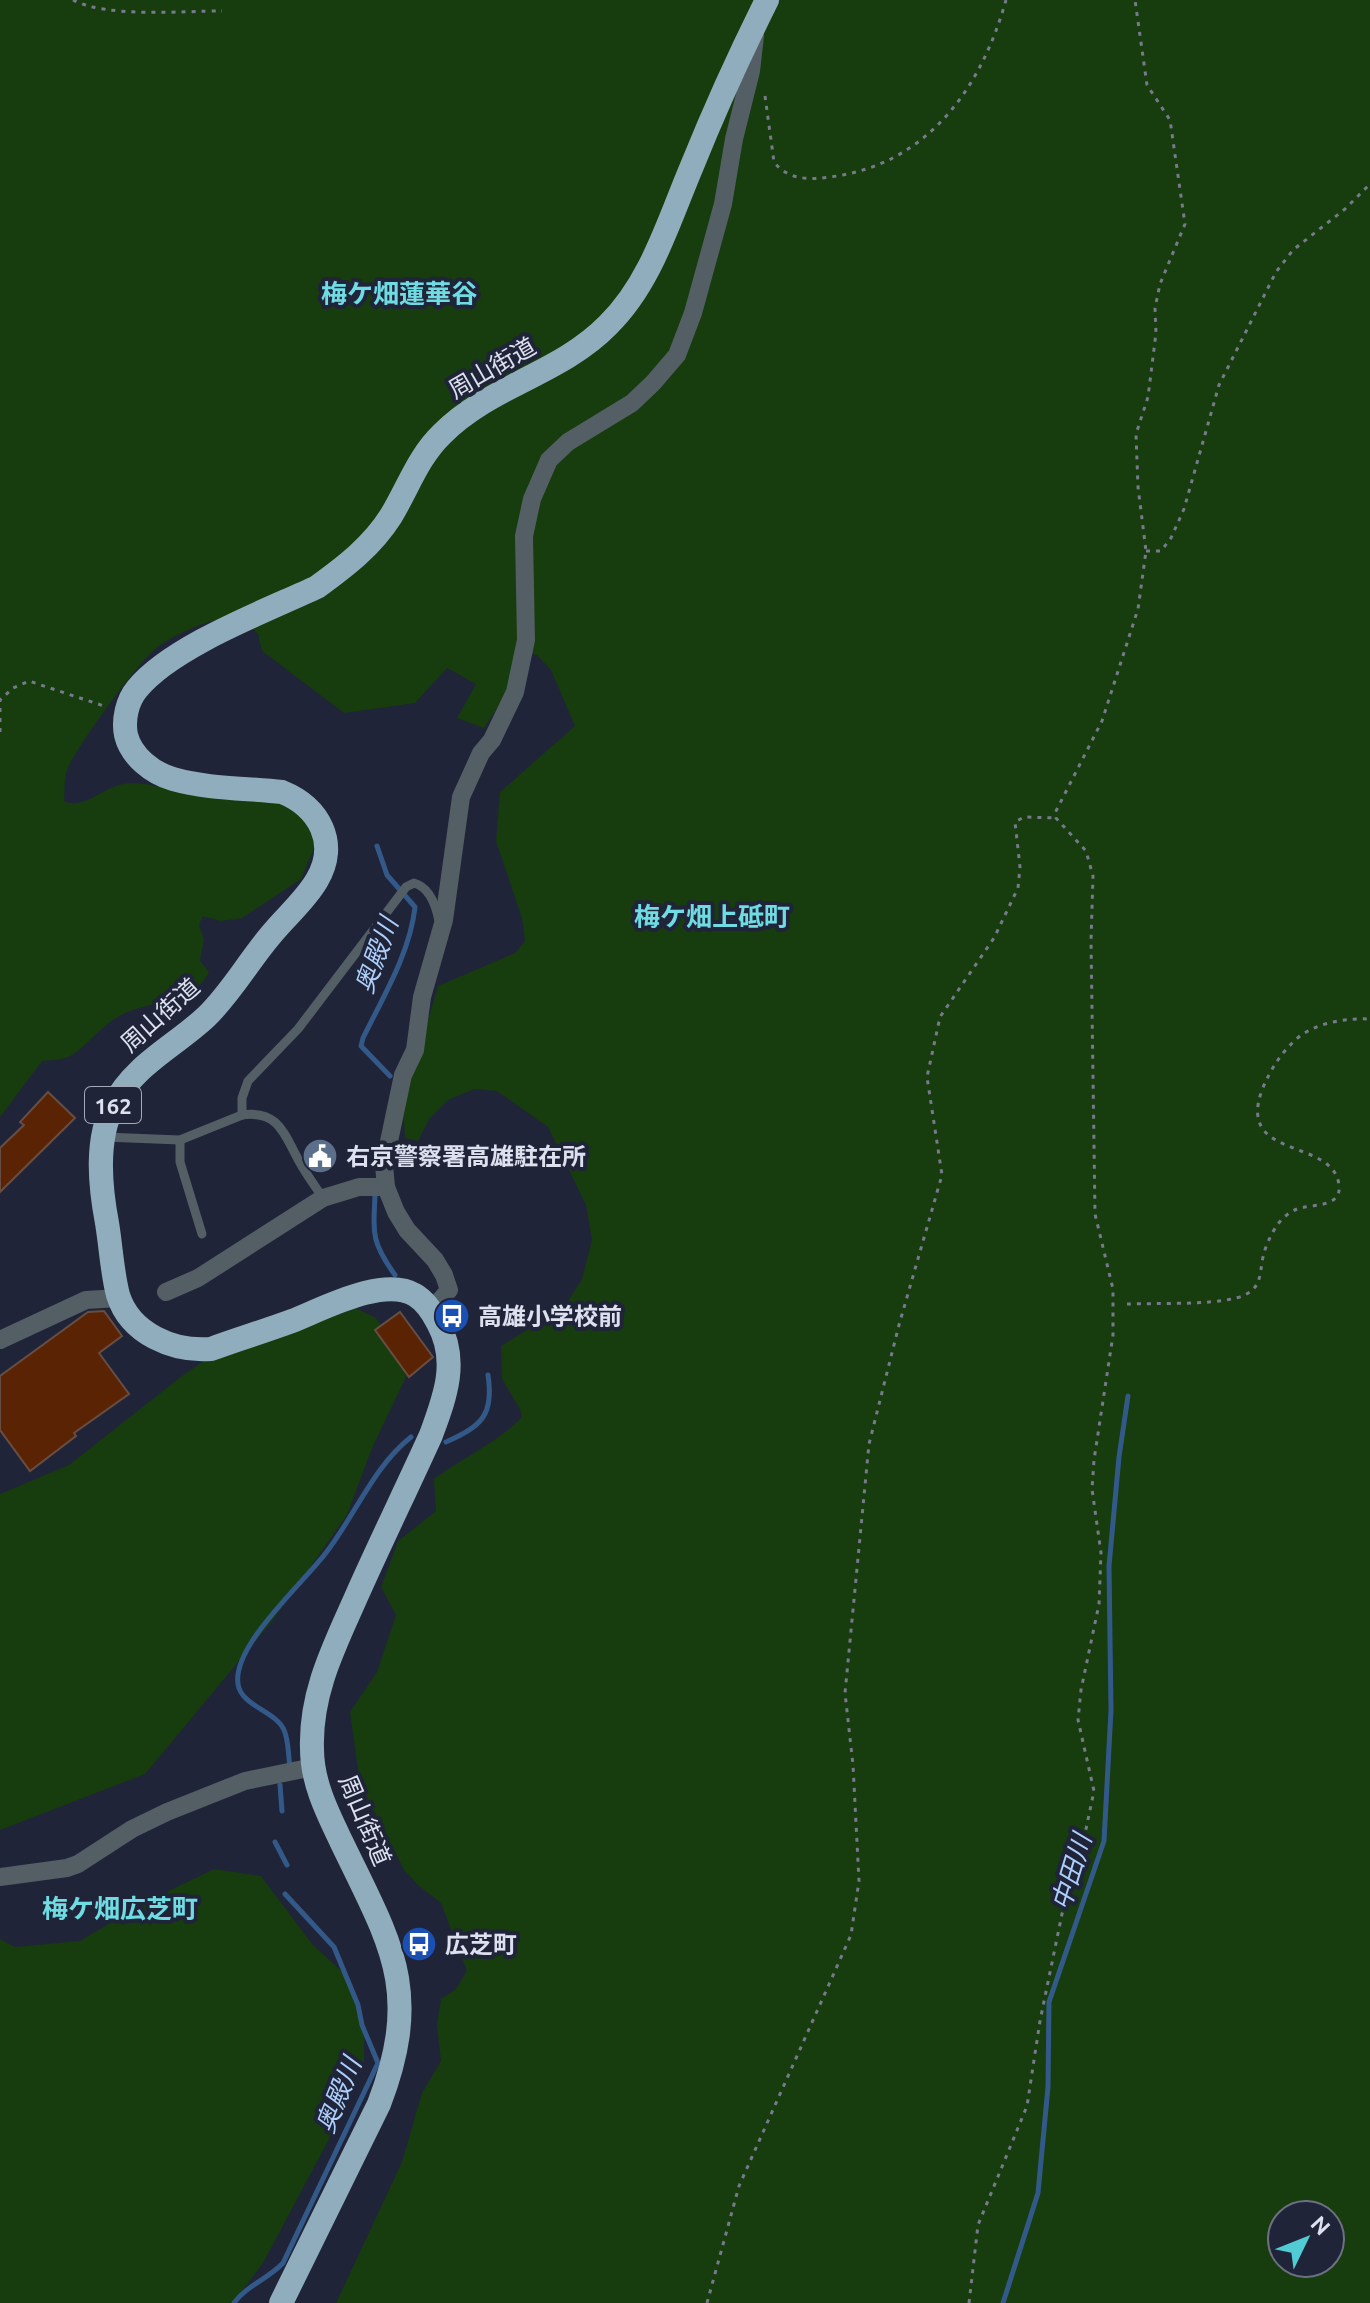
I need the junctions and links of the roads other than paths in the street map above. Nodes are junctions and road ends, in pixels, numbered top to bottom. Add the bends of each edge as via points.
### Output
1 (767, 0) edge
2 (754, 25) junction
3 (441, 933) junction
4 (242, 1115) junction
5 (104, 1137) junction
6 (180, 1140) junction
7 (386, 1187) junction
8 (323, 1198) junction
9 (202, 1234) dead end
10 (166, 1292) dead end
11 (119, 1298) junction
12 (431, 1311) junction
13 (0, 1340) edge
14 (313, 1767) junction
15 (0, 1877) edge
16 (281, 2303) edge

1 - 2 highway, 周山街道
2 - 3 street via 751,71 723,204 677,355 632,403 568,442 549,460 536,488 524,536 526,640 515,692 461,797
2 - 5 highway, 周山街道 / 162 via 650,264 610,323 582,348 459,417 417,465 378,535 339,571 168,661 136,690 124,727 131,749 154,771 190,783 291,796 320,823 326,850 318,879 219,1002 125,1086
3 - 4 lane via 426,890 414,883 406,887 298,1029 248,1081
3 - 7 street via 422,997 415,1050 403,1075 384,1165
4 - 6 lane
4 - 8 lane via 265,1115 284,1130
5 - 6 lane
5 - 11 highway, 周山街道 / 162 via 103,1200
6 - 9 lane via 180,1162
7 - 8 street via 359,1187
7 - 12 street via 407,1230 444,1275 449,1290
8 - 10 street via 198,1278
11 - 12 highway, 周山街道 / 162 via 157,1340 193,1350 211,1349 367,1292 402,1290 416,1295
11 - 13 street via 86,1300
12 - 14 highway, 周山街道 via 449,1356 444,1400 320,1679
14 - 15 street via 245,1781 167,1812 67,1868
14 - 16 highway, 周山街道 via 325,1808 385,1932 400,1982 400,2025 379,2104

